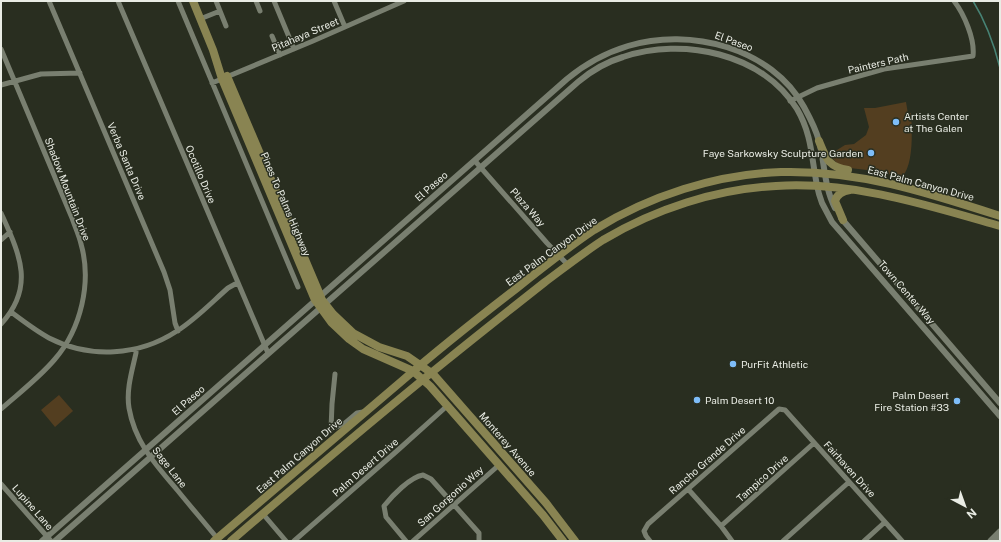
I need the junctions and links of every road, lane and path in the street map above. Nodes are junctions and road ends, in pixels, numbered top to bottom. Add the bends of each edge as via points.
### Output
1 (49, 1) edge
2 (118, 1) edge
3 (178, 1) edge
4 (192, 1) edge
5 (216, 1) edge
6 (256, 1) edge
7 (274, 1) edge
8 (334, 1) edge
9 (404, 1) edge
10 (954, 1) edge
11 (220, 11) junction
12 (260, 11) dead end
13 (200, 19) junction
14 (226, 26) dead end
15 (345, 27) junction
16 (272, 36) dead end
17 (1, 49) edge
18 (294, 49) junction
19 (280, 55) junction
20 (80, 72) junction
21 (225, 77) junction
22 (14, 80) junction
23 (212, 83) junction
24 (1, 85) edge
25 (797, 96) junction
26 (790, 100) junction
27 (819, 141) junction
28 (475, 161) junction
29 (480, 167) junction
30 (815, 173) junction
31 (824, 173) junction
32 (456, 177) junction
33 (879, 181) junction
34 (817, 186) junction
35 (826, 186) junction
36 (854, 189) junction
37 (446, 197) junction
38 (1, 213) edge
39 (1000, 216) edge
40 (973, 218) junction
41 (843, 220) junction
42 (400, 226) junction
43 (1000, 226) edge
44 (10, 232) junction
45 (1, 240) edge
46 (371, 252) junction
47 (383, 252) junction
48 (558, 256) junction
49 (568, 265) junction
50 (237, 283) junction
51 (298, 287) dead end
52 (320, 302) junction
53 (11, 312) junction
54 (1, 324) edge
55 (178, 331) junction
56 (66, 345) junction
57 (264, 346) junction
58 (136, 349) junction
59 (268, 353) junction
60 (421, 365) junction
61 (413, 371) junction
62 (431, 372) junction
63 (335, 374) dead end
64 (422, 379) junction
65 (1000, 403) edge
66 (447, 406) junction
67 (1, 409) edge
68 (785, 410) joint
69 (366, 412) junction
70 (1000, 416) edge
71 (814, 443) junction
72 (146, 451) junction
73 (150, 458) junction
74 (499, 465) junction
75 (286, 481) junction
76 (849, 482) junction
77 (1, 484) edge
78 (688, 488) junction
79 (454, 505) junction
80 (262, 514) junction
81 (543, 515) junction
82 (885, 522) junction
83 (721, 526) junction
84 (1000, 532) edge
85 (47, 540) edge
86 (217, 540) edge
87 (55, 541) edge
88 (231, 541) edge
89 (286, 541) edge
90 (294, 541) edge
91 (406, 541) edge
92 (413, 541) edge
93 (479, 541) edge
94 (563, 541) edge
95 (568, 541) edge
96 (575, 541) edge
97 (650, 541) edge
98 (732, 541) edge
99 (783, 541) edge
100 (864, 541) edge
101 (902, 541) edge
102 (991, 541) edge

1 - 20 street, Verba Santa Drive
2 - 50 street, Ocotillo Drive
3 - 23 street
4 - 13 main road, Pines To Palms Highway
5 - 11 street
6 - 12 street
7 - 18 street
8 - 15 street
9 - 15 street, Pitahaya Street
10 - 25 street, Painters Path via 965,20 972,42 973,56 884,69
11 - 13 street
11 - 14 street
13 - 21 main road, Pines To Palms Highway
15 - 18 street, Pitahaya Street
16 - 19 street
17 - 22 street, Shadow Mountain Drive
18 - 19 street, Pitahaya Street
19 - 21 street, Pitahaya Street
20 - 22 street via 41,74
20 - 55 street, Verba Santa Drive via 164,272
21 - 23 street, Pitahaya Street
21 - 52 main road, Pines To Palms Highway
22 - 24 street
22 - 56 street, Shadow Mountain Drive via 81,245 85,289 74,328
23 - 51 street
25 - 26 street, Painters Path
25 - 27 street, El Paseo via 810,118
25 - 28 street, El Paseo via 772,71 749,56 728,48 688,40 645,42 611,52 572,74
26 - 29 street, El Paseo via 761,73 726,57 679,48 639,52 621,57 586,75
26 - 30 street, El Paseo via 809,136
27 - 31 street, El Paseo
27 - 33 main road via 826,159 835,167 860,172
28 - 29 street, Plaza Way
28 - 32 street, El Paseo
29 - 37 street, El Paseo
29 - 48 street, Plaza Way
30 - 31 main road, East Palm Canyon Drive
30 - 34 street, Town Center Way
30 - 48 main road, East Palm Canyon Drive via 778,172 714,181 687,188 617,218
31 - 33 main road, East Palm Canyon Drive
31 - 35 street, El Paseo
32 - 37 street via 453,185 445,192
32 - 42 street, El Paseo
33 - 39 main road, East Palm Canyon Drive
34 - 35 main road, East Palm Canyon Drive
34 - 49 main road, East Palm Canyon Drive via 747,189 691,201 623,229 590,248
34 - 70 street, Town Center Way via 822,203 836,225
35 - 36 main road, East Palm Canyon Drive
35 - 41 street, Town Center Way via 834,208
36 - 40 main road, East Palm Canyon Drive
36 - 41 main road via 836,196 835,201
37 - 47 street, El Paseo
38 - 44 street
39 - 40 main road via 981,215
40 - 43 main road, East Palm Canyon Drive
41 - 65 street, Town Center Way
42 - 46 street, El Paseo
42 - 47 street via 400,232
44 - 45 street
44 - 53 street via 18,253 22,281
46 - 47 street
46 - 52 street, El Paseo
47 - 52 street, El Paseo
48 - 49 street, Plaza Way
48 - 60 main road, East Palm Canyon Drive
49 - 62 main road, East Palm Canyon Drive
50 - 55 street
50 - 57 street, Ocotillo Drive
52 - 57 street, El Paseo
52 - 59 street, El Paseo
52 - 60 main road, Pines To Palms Highway via 353,333 379,347 407,356
52 - 61 main road, Pines To Palms Highway via 338,330 363,349
53 - 54 street
53 - 56 street via 48,338
55 - 58 street
56 - 58 street via 94,352
56 - 67 street, Shadow Mountain Drive via 55,359
57 - 59 street, Ocotillo Drive
57 - 72 street, El Paseo
58 - 72 street, Sage Lane via 130,379 129,407
59 - 73 street, El Paseo
60 - 61 main road, East Palm Canyon Drive
60 - 62 main road, Monterey Avenue
61 - 64 main road, Monterey Avenue
61 - 69 main road, East Palm Canyon Drive
62 - 64 main road, East Palm Canyon Drive
62 - 96 main road, Monterey Avenue via 546,503
63 - 69 street via 331,429 344,424 357,413
64 - 66 main road, Monterey Avenue
64 - 80 main road, East Palm Canyon Drive
66 - 74 main road, Monterey Avenue
66 - 90 street, Palm Desert Drive
68 - 71 street, Fairhaven Drive
68 - 78 street, Rancho Grande Drive via 779,410
69 - 75 main road, East Palm Canyon Drive
71 - 76 street, Fairhaven Drive
71 - 83 street, Tampico Drive
72 - 73 street, Sage Lane
72 - 85 street, El Paseo
73 - 86 street, Sage Lane
73 - 87 street, El Paseo
74 - 79 street, San Gorgonio Way
74 - 81 main road, Monterey Avenue
75 - 80 main road via 263,506
75 - 86 main road, East Palm Canyon Drive
76 - 82 street, Fairhaven Drive
76 - 99 street
77 - 85 street, Lupine Lane
78 - 83 street
78 - 97 street, Rancho Grande Drive via 648,524 644,531
79 - 91 street via 432,479 423,475 414,477 384,506 386,517
79 - 92 street, San Gorgonio Way
79 - 93 street via 479,533
80 - 88 main road, East Palm Canyon Drive
80 - 89 street
81 - 94 main road, Monterey Avenue
81 - 95 main road via 553,522
82 - 100 street
82 - 101 street, Fairhaven Drive
83 - 98 street
84 - 102 main road

